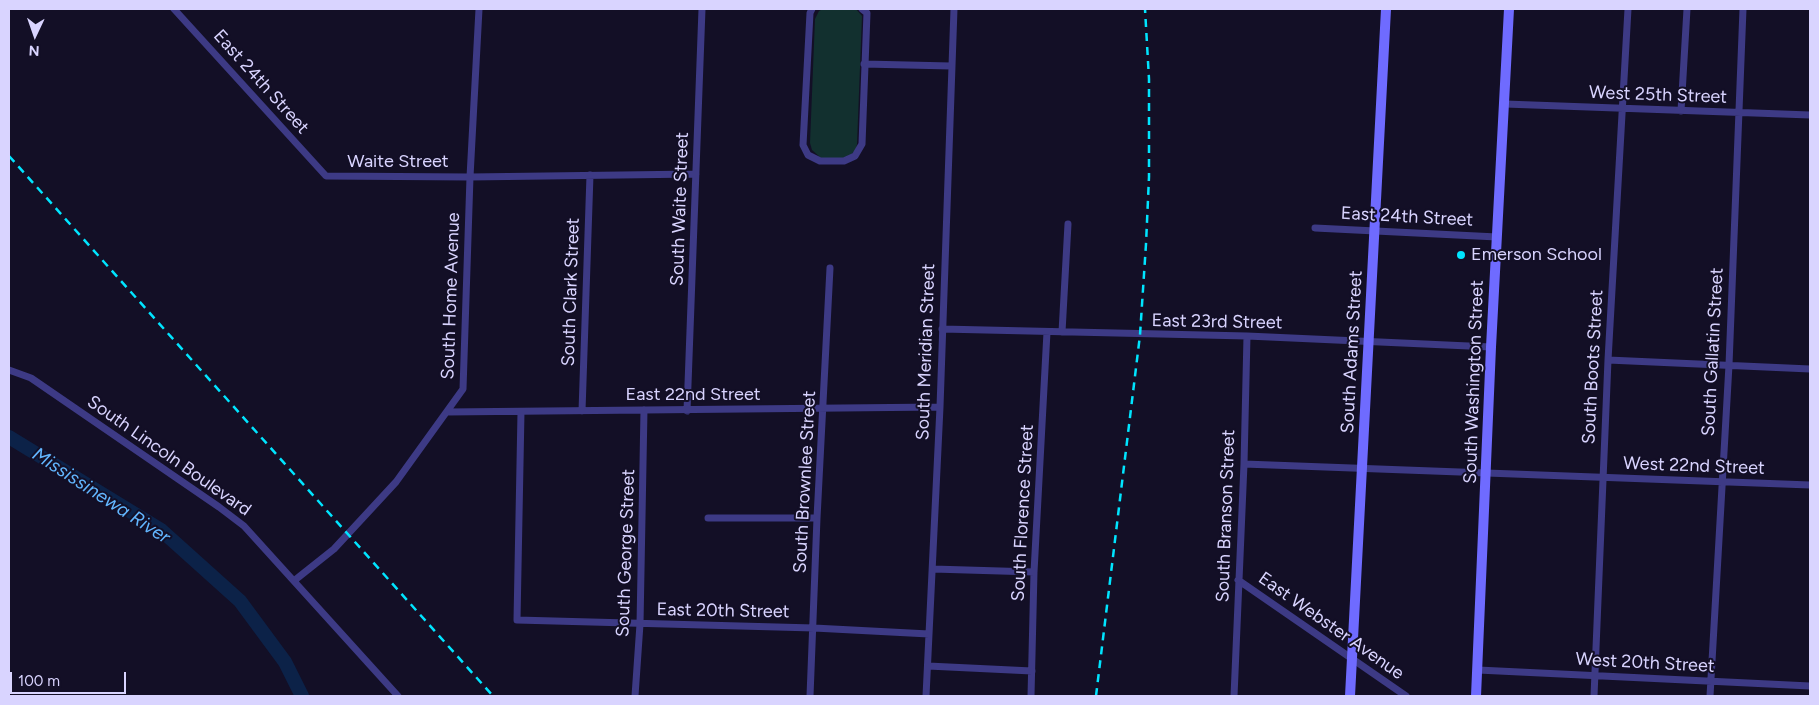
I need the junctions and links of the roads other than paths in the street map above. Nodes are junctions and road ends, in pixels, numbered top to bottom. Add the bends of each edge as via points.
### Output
1 (174, 9) edge
2 (478, 9) edge
3 (702, 9) edge
4 (812, 9) edge
5 (862, 9) edge
6 (954, 9) edge
7 (1386, 9) edge
8 (1509, 9) edge
9 (1628, 9) edge
10 (1687, 9) edge
11 (1743, 9) edge
12 (864, 64) junction
13 (951, 66) junction
14 (1505, 104) junction
15 (1622, 109) junction
16 (1681, 111) junction
17 (1740, 113) junction
18 (1810, 116) edge
19 (696, 174) junction
20 (590, 175) junction
21 (326, 176) joint
22 (470, 177) junction
23 (1068, 224) dead end
24 (1315, 228) dead end
25 (1374, 231) junction
26 (1497, 237) junction
27 (830, 268) dead end
28 (942, 329) junction
29 (1047, 332) junction
30 (1062, 332) junction
31 (1247, 336) junction
32 (1368, 342) junction
33 (1491, 347) junction
34 (1608, 360) junction
35 (1729, 365) junction
36 (1810, 369) edge
37 (9, 370) edge
38 (940, 407) junction
39 (823, 409) junction
40 (644, 410) junction
41 (582, 411) junction
42 (687, 411) junction
43 (447, 412) junction
44 (521, 412) junction
45 (1244, 464) junction
46 (1363, 468) junction
47 (1487, 472) junction
48 (1603, 477) junction
49 (1721, 482) junction
50 (1810, 485) edge
51 (708, 518) dead end
52 (817, 518) junction
53 (933, 569) junction
54 (1034, 572) junction
55 (295, 580) junction
56 (1238, 580) junction
57 (640, 624) junction
58 (814, 628) junction
59 (929, 634) junction
60 (1352, 658) junction
61 (928, 666) junction
62 (1478, 670) junction
63 (1032, 672) junction
64 (1595, 675) junction
65 (1710, 681) junction
66 (1810, 686) edge
67 (398, 696) edge
68 (635, 696) edge
69 (810, 696) edge
70 (926, 696) edge
71 (1031, 696) edge
72 (1234, 696) edge
73 (1350, 696) edge
74 (1406, 696) edge
75 (1476, 696) edge
76 (1594, 696) edge
77 (1710, 696) edge

1 - 21 street, East 24th Street
2 - 22 street, South Home Avenue
3 - 19 street, South Waite Street
4 - 12 street via 803,145 808,155 820,161 844,161 855,156 862,144
5 - 12 street via 867,13
6 - 13 street, South Meridian Street
7 - 25 main road, South Adams Street
8 - 14 main road, South Washington Street
9 - 15 street, South Boots Street
10 - 16 street
11 - 17 street, South Gallatin Street
12 - 13 street
13 - 28 street, South Meridian Street
14 - 15 street, West 25th Street
14 - 26 main road, South Washington Street
15 - 16 street, West 25th Street
15 - 34 street, South Boots Street
16 - 17 street, West 25th Street
17 - 18 street, West 25th Street
17 - 35 street, South Gallatin Street
19 - 20 street
19 - 42 street, South Waite Street
20 - 22 street
20 - 41 street, South Clark Street
21 - 22 street, Waite Street
22 - 43 street, South Home Avenue via 463,389
23 - 30 street
24 - 25 street, East 24th Street
25 - 26 street, East 24th Street
25 - 32 main road, South Adams Street
26 - 33 main road, South Washington Street
27 - 39 street, South Brownlee Street
28 - 29 street, East 23rd Street
28 - 38 street, South Meridian Street
29 - 30 street, East 23rd Street
29 - 54 street, South Florence Street
30 - 31 street, East 23rd Street
31 - 32 street, East 23rd Street
31 - 45 street, South Branson Street
32 - 33 street, East 23rd Street
32 - 46 main road, South Adams Street
33 - 47 main road, South Washington Street
34 - 35 street
34 - 48 street, South Boots Street
35 - 36 street
35 - 49 street, South Gallatin Street
37 - 55 street, South Lincoln Boulevard via 31,378 219,507 244,526
38 - 39 street, East 22nd Street
38 - 53 street, South Meridian Street
39 - 42 street, East 22nd Street
39 - 52 street, South Brownlee Street
40 - 41 street, East 22nd Street
40 - 42 street, East 22nd Street
40 - 57 street, South George Street
41 - 44 street, East 22nd Street
43 - 44 street, East 22nd Street
43 - 55 street, South Home Avenue via 396,482 363,519 334,549
44 - 57 street, East 20th Street via 517,620
45 - 46 street
45 - 56 street, South Branson Street
46 - 47 street
46 - 60 main road, South Adams Street
47 - 48 street, West 22nd Street
47 - 62 main road, South Washington Street
48 - 49 street, West 22nd Street
48 - 64 street, South Boots Street
49 - 50 street, West 22nd Street
49 - 65 street, South Gallatin Street
51 - 52 street
52 - 58 street, South Brownlee Street
53 - 54 street
53 - 59 street, South Meridian Street
54 - 63 street, South Florence Street
55 - 67 street, South Lincoln Boulevard
56 - 60 street, East Webster Avenue
56 - 72 street, South Branson Street
57 - 58 street, East 20th Street
57 - 68 street, South George Street
58 - 59 street, East 20th Street
58 - 69 street, South Brownlee Street
59 - 61 street, South Meridian Street
60 - 73 main road, South Adams Street
60 - 74 street, East Webster Avenue
61 - 63 street
61 - 70 street, South Meridian Street
62 - 64 street, West 20th Street
62 - 75 main road, South Washington Street
63 - 71 street, South Florence Street
64 - 65 street, West 20th Street
64 - 76 street, South Boots Street
65 - 66 street, West 20th Street
65 - 77 street, South Gallatin Street

